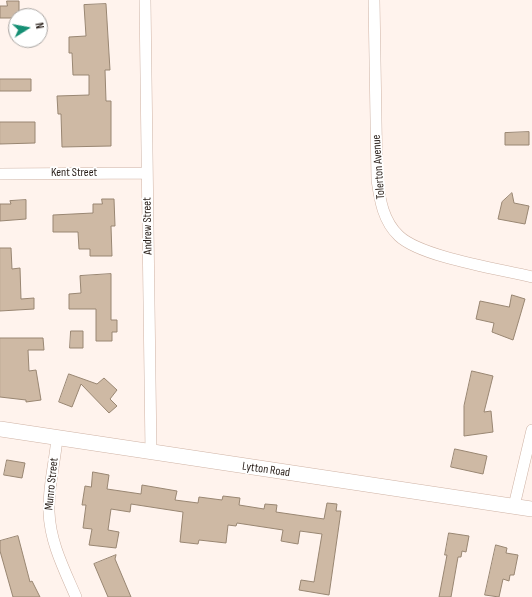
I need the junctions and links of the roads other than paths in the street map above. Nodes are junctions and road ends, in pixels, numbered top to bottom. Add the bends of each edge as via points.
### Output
1 (145, 0) edge
2 (374, 0) edge
3 (147, 173) junction
4 (0, 174) edge
5 (532, 277) edge
6 (0, 429) edge
7 (532, 430) edge
8 (57, 438) junction
9 (152, 453) junction
10 (514, 506) junction
11 (532, 509) edge
12 (76, 597) edge

1 - 3 street, Andrew Street
2 - 5 street, Tolerton Avenue via 377,180 380,202 387,220 398,236 432,253
3 - 4 street, Kent Street
3 - 9 street, Andrew Street
6 - 8 main road, Lytton Road
7 - 10 street
8 - 9 main road, Lytton Road
8 - 12 street, Munro Street via 49,497 50,522 57,554
9 - 10 main road, Lytton Road
10 - 11 main road, Lytton Road

